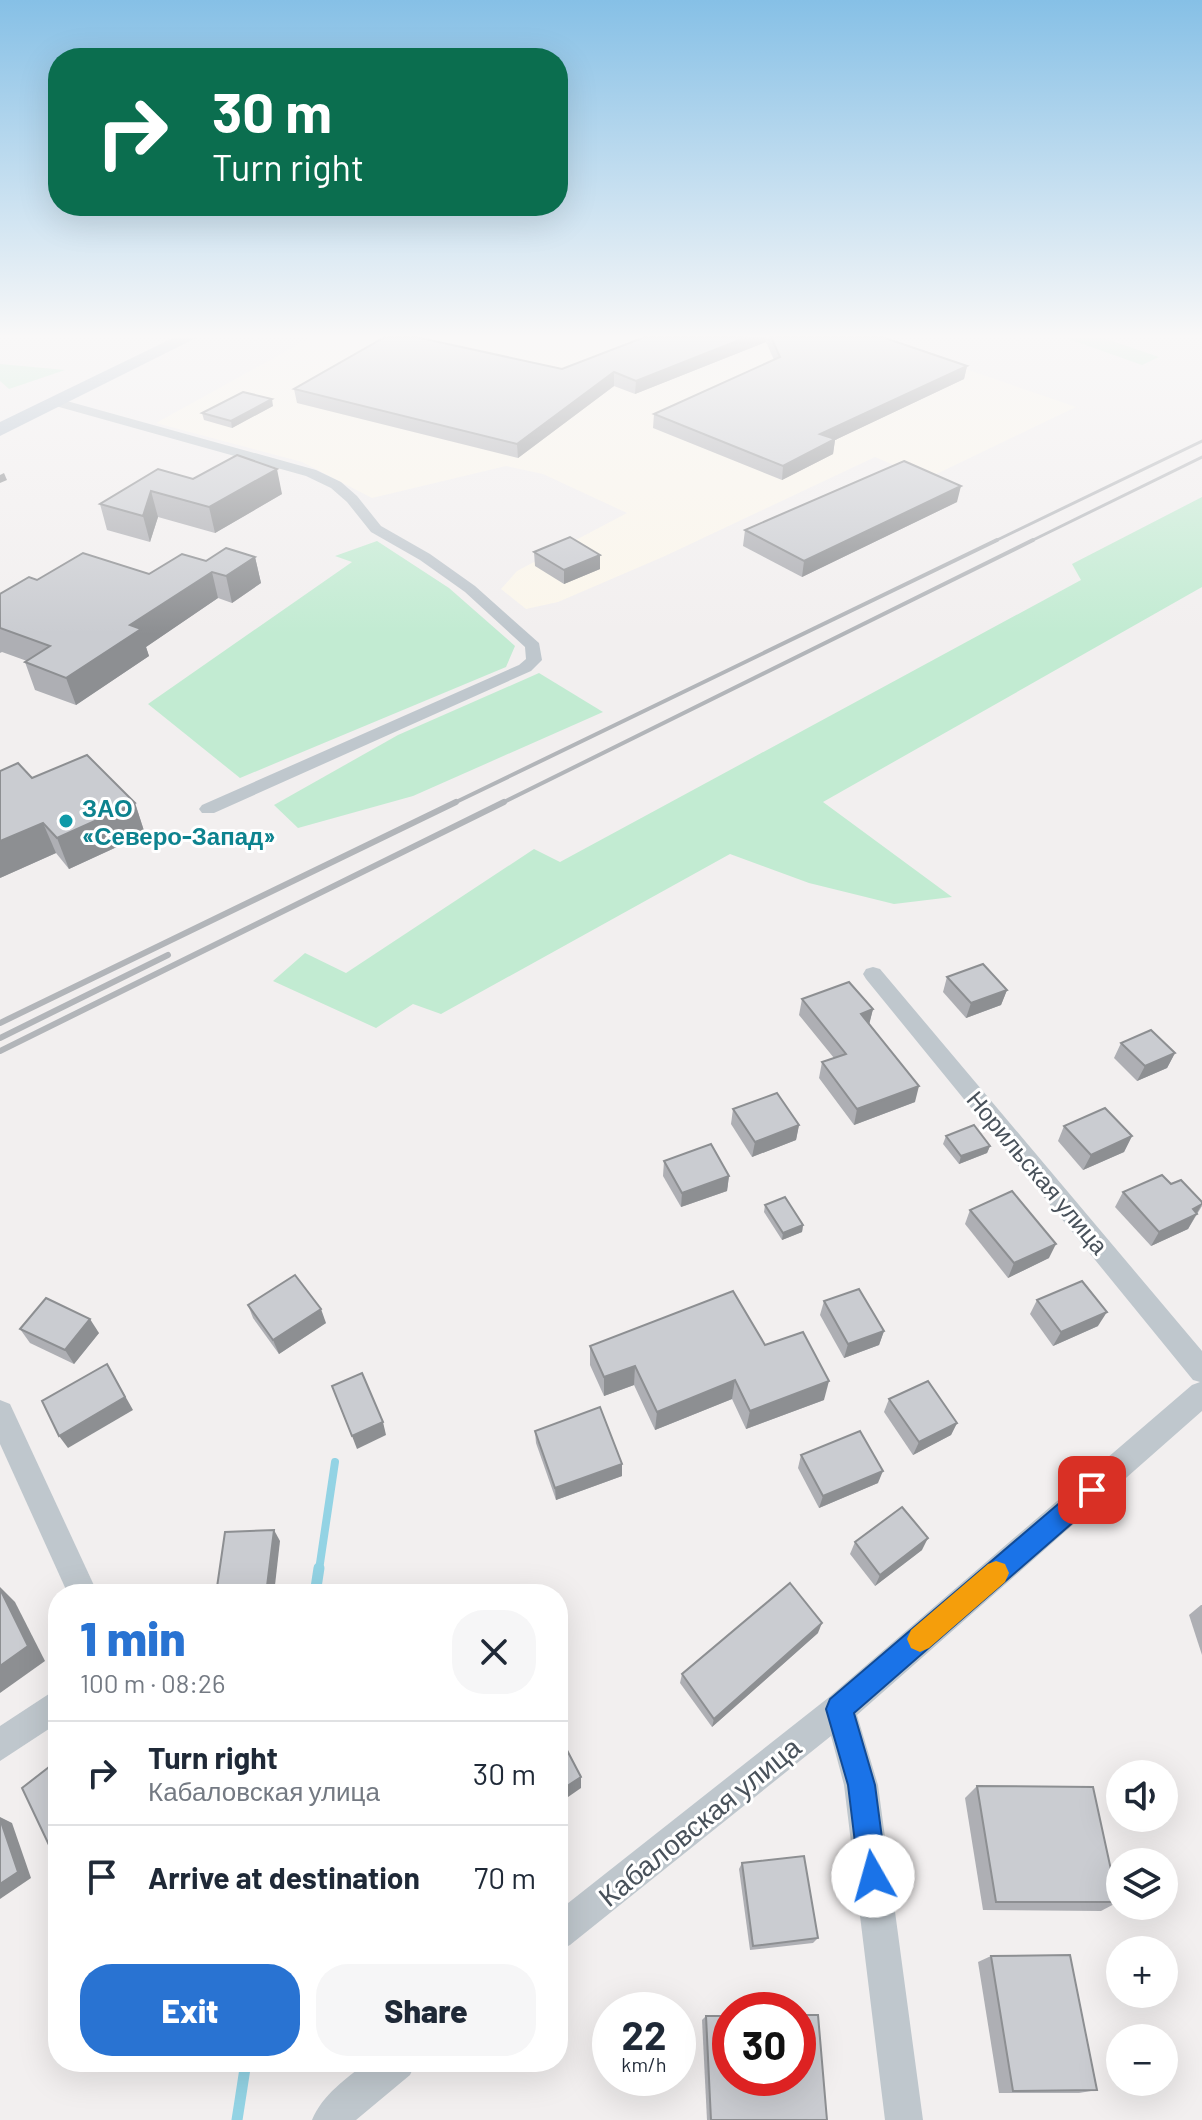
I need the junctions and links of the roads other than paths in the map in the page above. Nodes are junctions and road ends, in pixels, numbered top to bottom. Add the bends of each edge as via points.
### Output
1 (178, 436) edge
2 (208, 809) dead end
3 (873, 974) dead end
4 (1202, 1371) edge
5 (1202, 1394) edge
6 (0, 1413) edge
7 (78, 1584) edge
8 (839, 1709) junction
9 (48, 1711) edge
10 (0, 1745) edge
11 (568, 1925) edge
12 (385, 2072) edge
13 (331, 2120) edge
14 (904, 2120) edge

1 - 2 street via 311,473 336,485 376,529 470,589 533,646 534,660 525,668
3 - 4 street, Норильская улица
5 - 8 street, Кабаловская улица
6 - 7 street
8 - 11 street, Кабаловская улица
8 - 14 street via 861,1785
9 - 10 street
12 - 13 street

